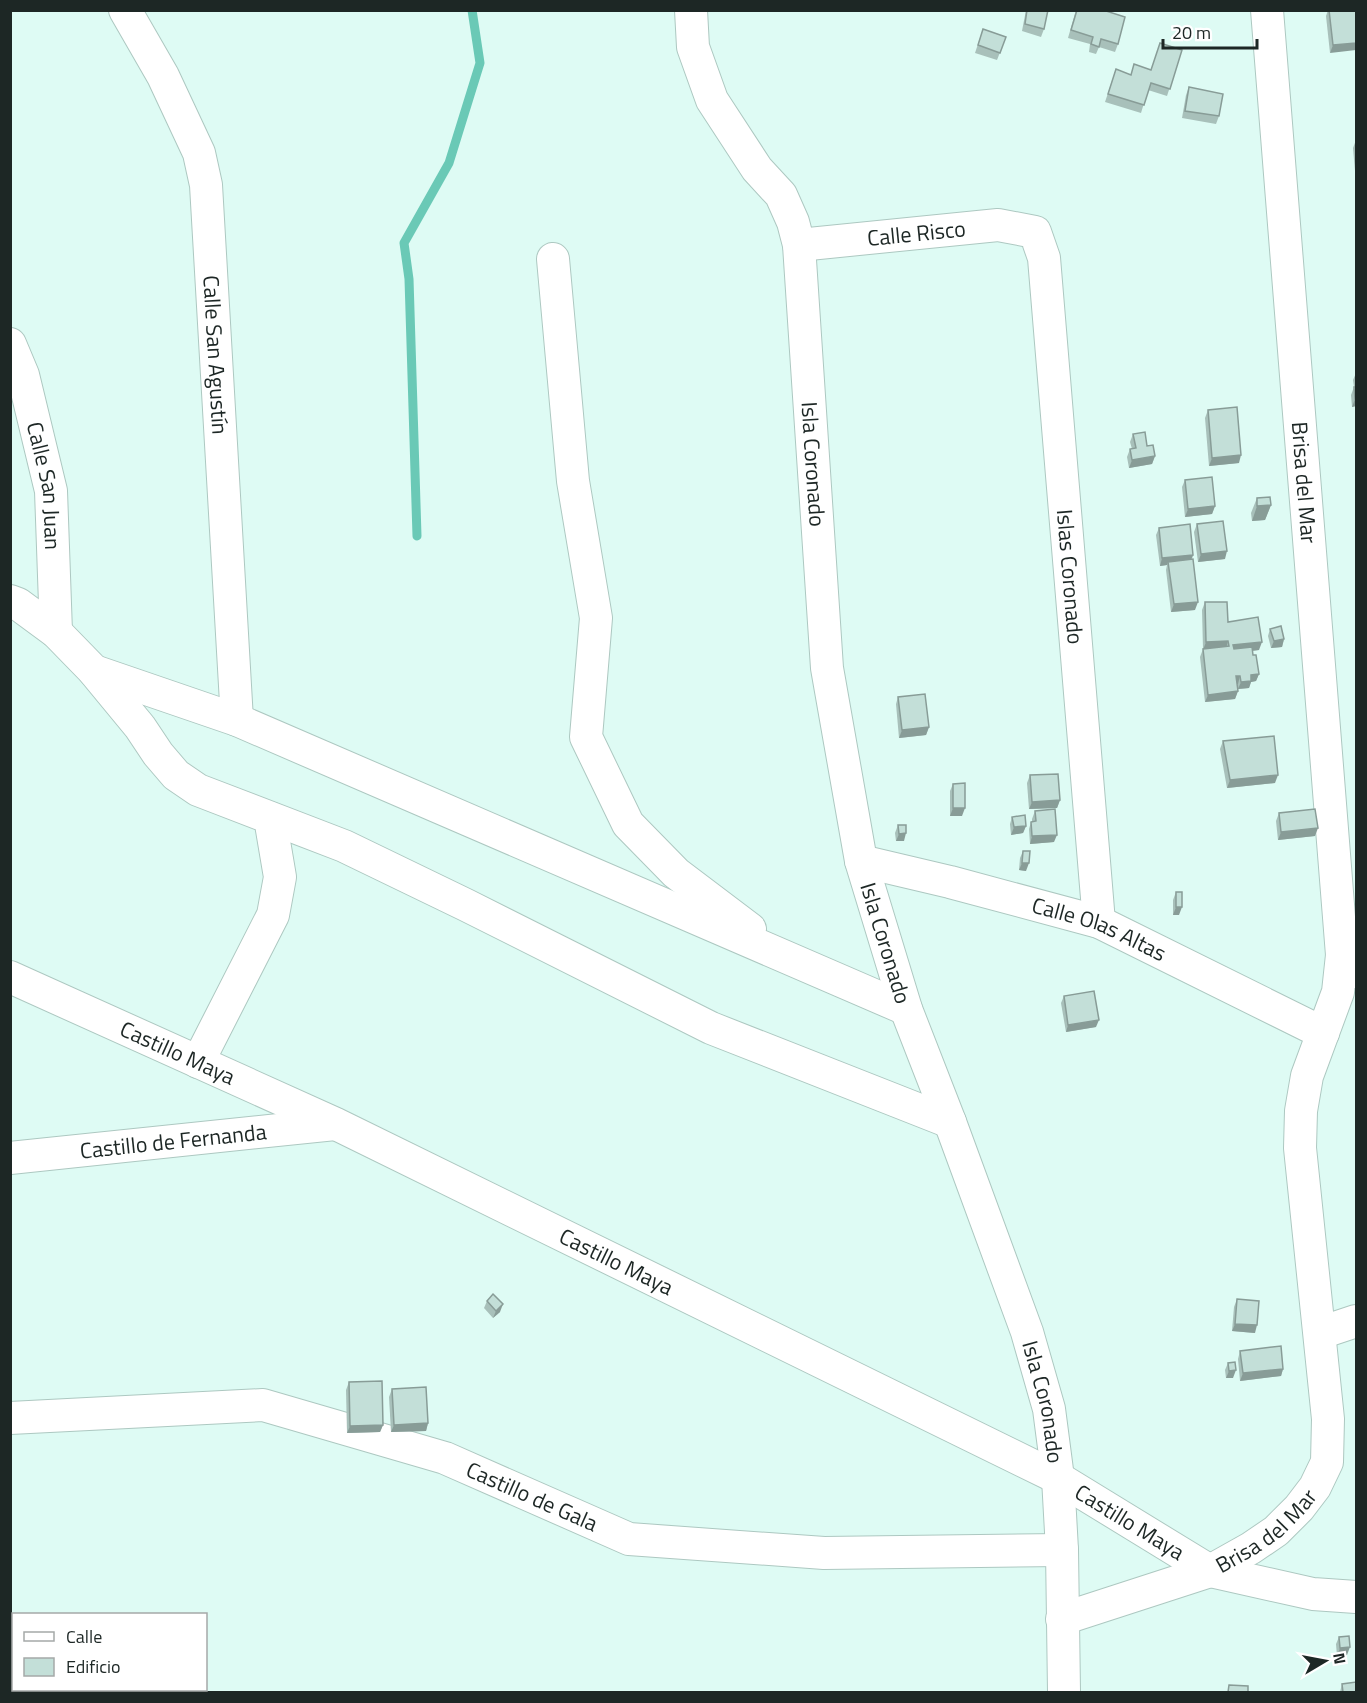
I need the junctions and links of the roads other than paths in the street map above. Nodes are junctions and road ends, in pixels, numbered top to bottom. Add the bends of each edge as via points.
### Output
1 (125, 10) edge
2 (691, 10) edge
3 (1267, 10) edge
4 (1035, 232) joint
5 (799, 245) junction
6 (553, 259) dead end
7 (10, 344) edge
8 (10, 601) edge
9 (56, 632) junction
10 (93, 670) junction
11 (237, 720) junction
12 (270, 818) junction
13 (861, 861) junction
14 (1099, 922) junction
15 (789, 958) junction
16 (1349, 964) edge
17 (10, 977) edge
18 (906, 1009) junction
19 (1323, 1033) junction
20 (198, 1062) junction
21 (950, 1122) junction
22 (336, 1124) junction
23 (10, 1158) edge
24 (1356, 1321) edge
25 (1320, 1333) junction
26 (10, 1418) edge
27 (1058, 1478) junction
28 (1062, 1550) junction
29 (1210, 1571) junction
30 (1356, 1597) edge
31 (1062, 1620) junction
32 (1064, 1692) edge

1 - 11 street, Calle San Agustín via 168,85 199,153 206,185
2 - 5 street, Isla Coronado via 693,48 712,100 757,169 781,195
3 - 16 street, Brisa del Mar
4 - 5 street, Calle Risco via 998,225
4 - 14 street, Islas Coronado via 1044,258
5 - 13 street, Isla Coronado via 827,669
6 - 15 street via 573,482 596,618 586,737 628,824 676,873
7 - 9 street, Calle San Juan via 23,375 51,491
8 - 9 street
9 - 10 street
10 - 11 street
10 - 12 street via 176,775 198,790
11 - 15 street
12 - 20 street via 280,877 273,915
12 - 21 street via 344,846 711,1028
13 - 14 street, Calle Olas Altas
13 - 18 street, Isla Coronado
14 - 19 street, Calle Olas Altas
15 - 18 street
16 - 19 street, Brisa del Mar
17 - 20 street, Castillo Maya
18 - 21 street, Isla Coronado
19 - 25 street, Brisa del Mar via 1307,1076 1300,1148
20 - 22 street, Castillo Maya
21 - 27 street, Isla Coronado via 1027,1332 1049,1409
22 - 23 street, Castillo de Fernanda
22 - 27 street, Castillo Maya
24 - 25 street
25 - 29 street, Brisa del Mar via 1328,1419 1327,1462 1315,1487 1276,1531
26 - 28 street, Castillo de Gala via 263,1405 445,1458 629,1539 824,1553
27 - 28 street, Isla Coronado
27 - 29 street, Castillo Maya
28 - 31 street, Isla Coronado
29 - 30 street via 1313,1594
29 - 31 street, Brisa del Mar
31 - 32 street, Isla Coronado

